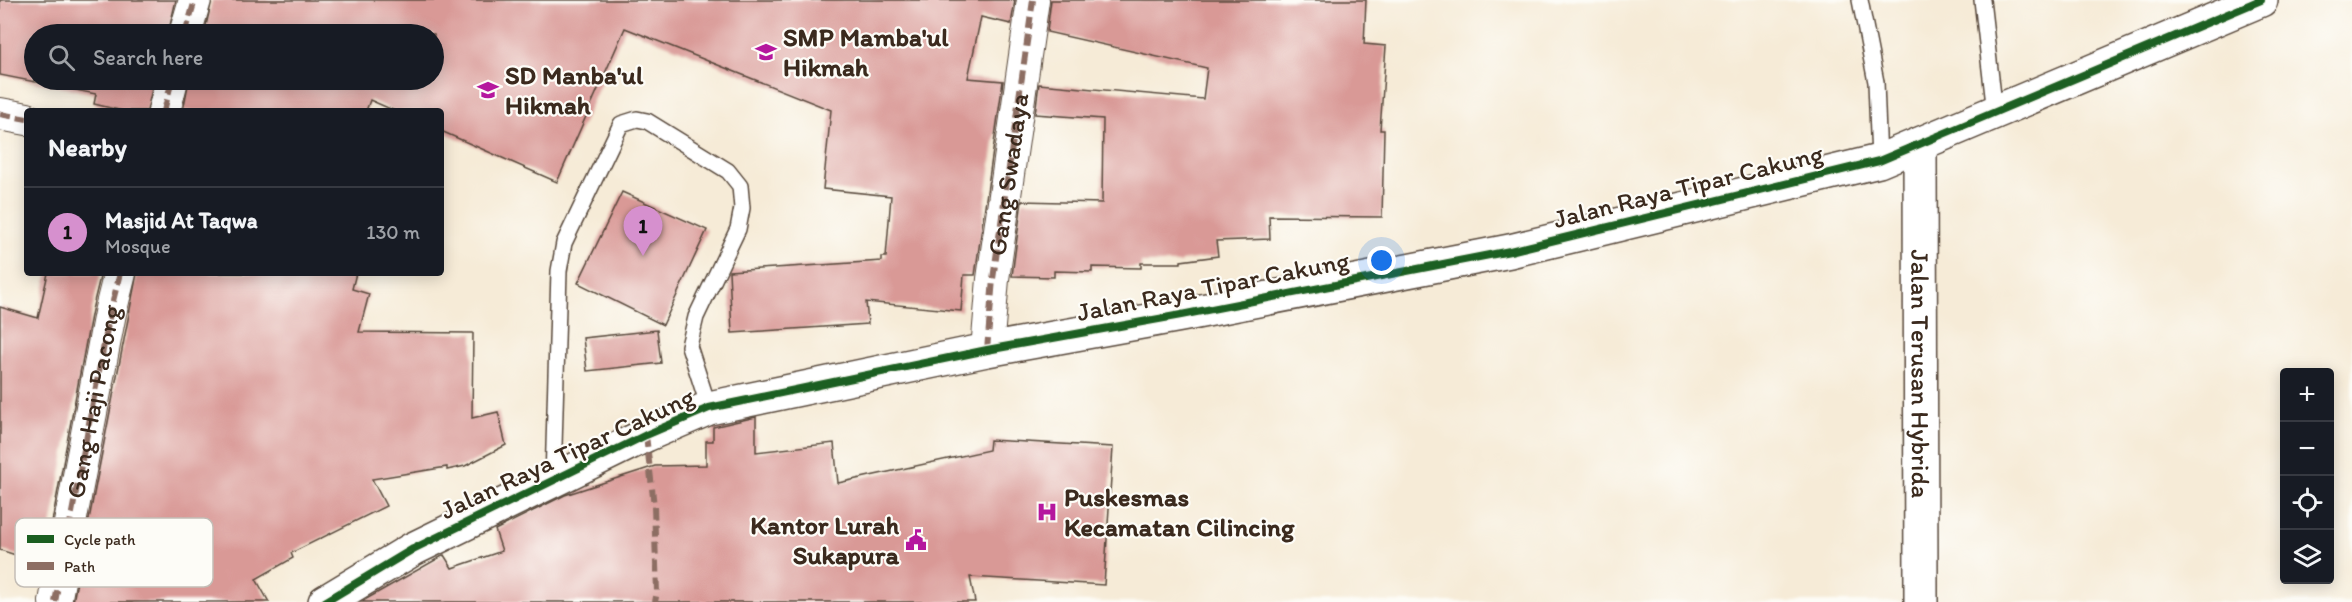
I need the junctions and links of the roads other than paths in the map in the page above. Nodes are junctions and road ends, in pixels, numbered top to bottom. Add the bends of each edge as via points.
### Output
1 (195, 0) edge
2 (1033, 0) edge
3 (1860, 0) edge
4 (1982, 0) edge
5 (2261, 0) edge
6 (188, 24) edge
7 (169, 90) edge
8 (165, 108) edge
9 (0, 114) edge
10 (1995, 114) junction
11 (24, 118) edge
12 (1920, 144) junction
13 (1879, 161) junction
14 (119, 276) edge
15 (987, 350) junction
16 (709, 408) junction
17 (553, 481) junction
18 (71, 518) edge
19 (58, 587) edge
20 (55, 602) edge
21 (325, 602) edge
22 (1921, 602) edge

1 - 6 street
2 - 15 street, Gang Swadaya via 993,279
3 - 13 lane via 1876,82
4 - 10 lane
5 - 10 street, Jalan Raya Tipar Cakung
7 - 8 street
9 - 11 street
10 - 12 street, Jalan Raya Tipar Cakung
12 - 13 street, Jalan Raya Tipar Cakung
12 - 22 street, Jalan Terusan Hybrida
13 - 15 street, Jalan Raya Tipar Cakung via 1510,250
14 - 18 street, Gang Haji Pacong
15 - 16 street, Jalan Raya Tipar Cakung
16 - 17 street, Jalan Raya Tipar Cakung
16 - 17 lane via 689,346 696,317 738,229 740,186 728,171 647,121 630,121 621,124 564,243 559,271
17 - 21 street, Jalan Raya Tipar Cakung via 413,549
19 - 20 street, Gang Haji Pacong

